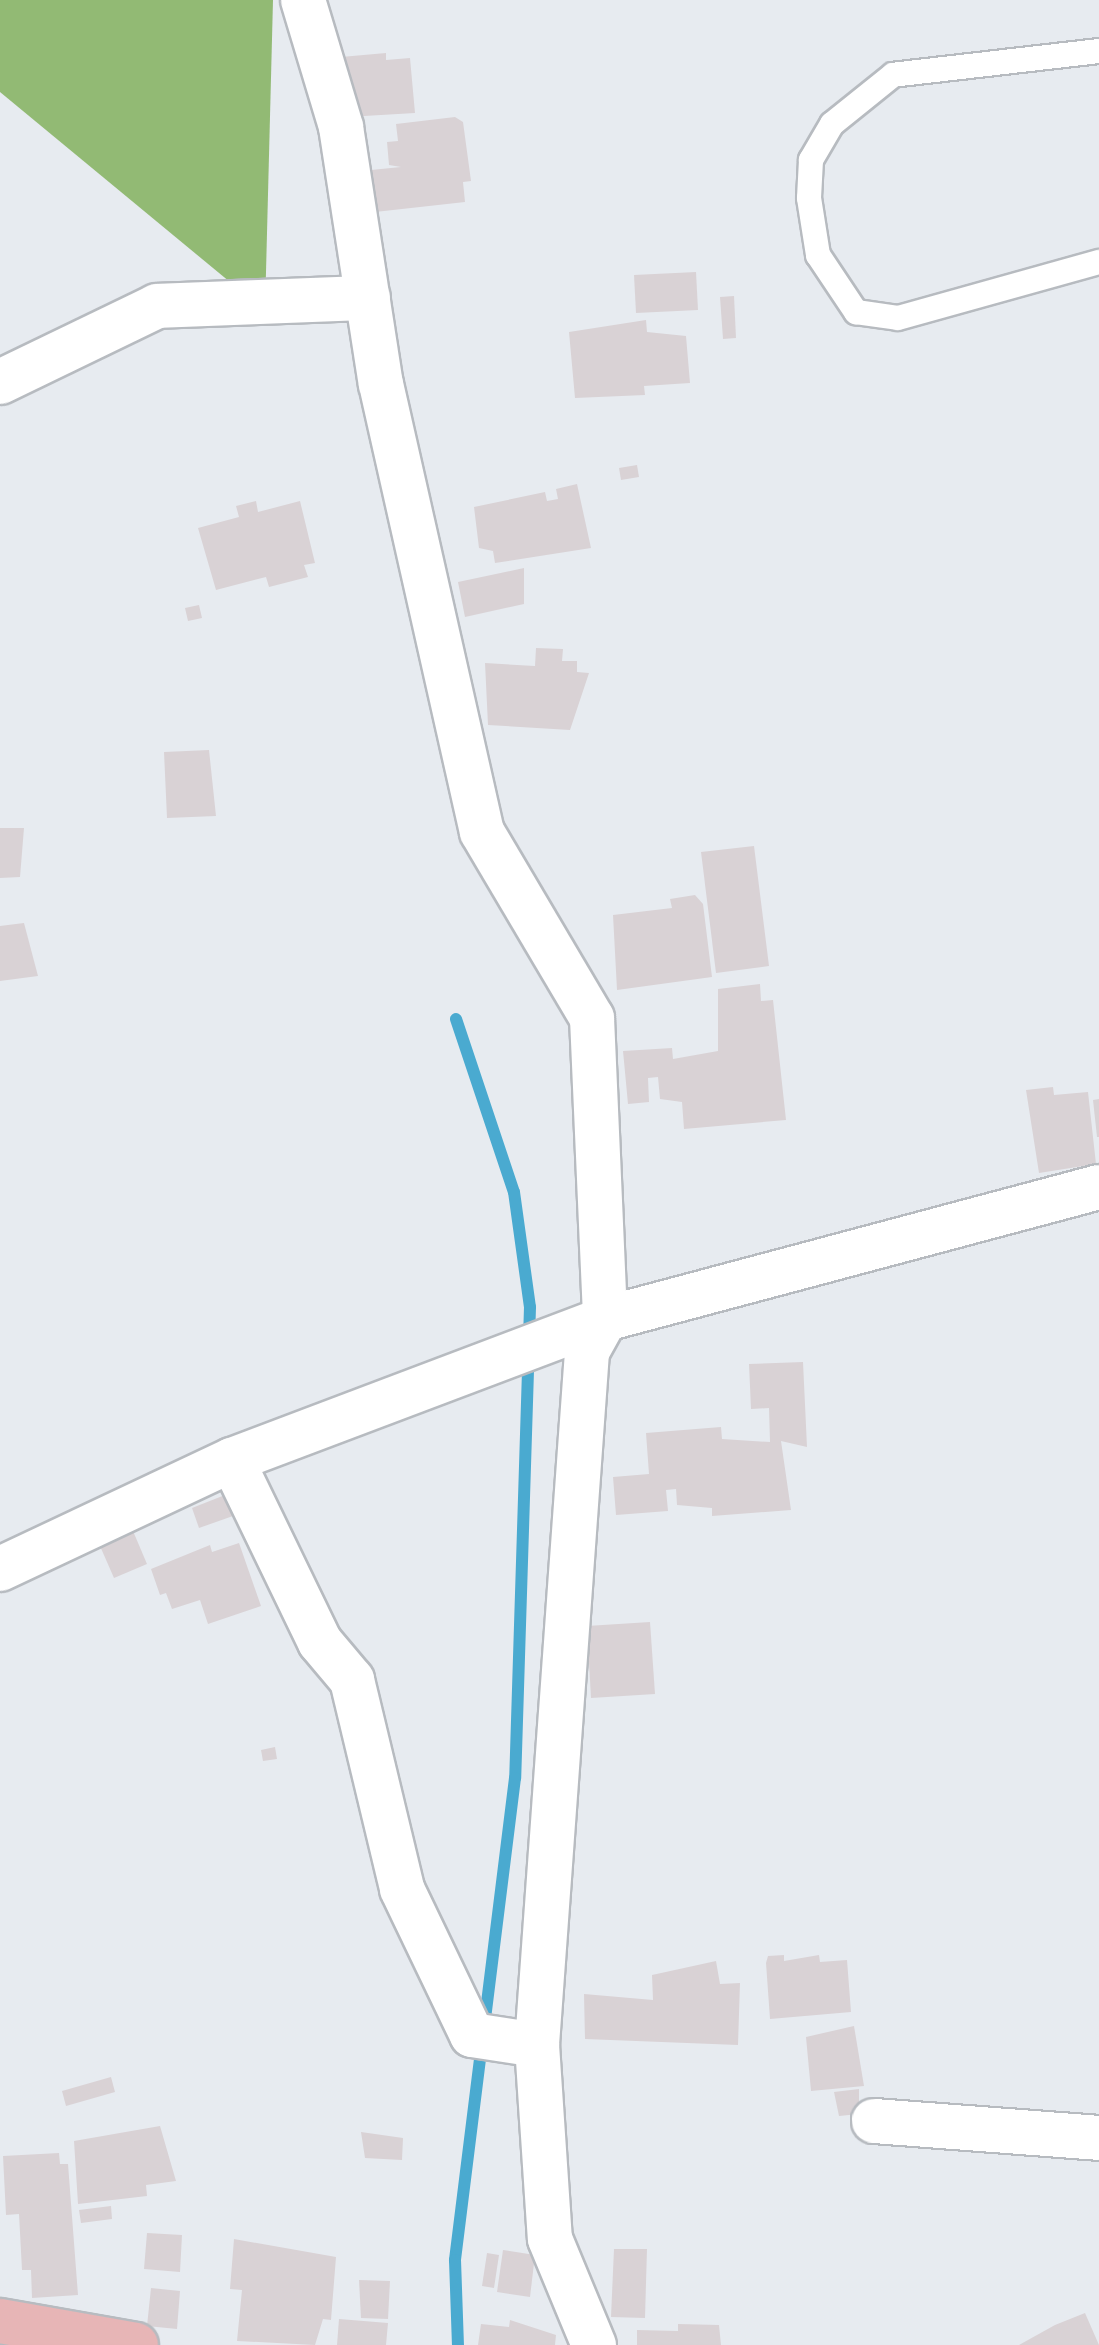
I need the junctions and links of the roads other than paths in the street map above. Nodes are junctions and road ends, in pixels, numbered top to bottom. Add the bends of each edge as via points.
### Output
1 (303, 0) edge
2 (1099, 51) edge
3 (1099, 262) edge
4 (368, 298) junction
5 (0, 382) edge
6 (1099, 1187) edge
7 (605, 1319) junction
8 (232, 1460) junction
9 (0, 1569) edge
10 (502, 2040) junction
11 (874, 2121) dead end
12 (1099, 2138) edge
13 (0, 2321) edge
14 (136, 2345) edge
15 (594, 2345) edge

1 - 4 street via 341,127
2 - 3 lane via 893,75 832,124 811,160 809,198 818,255 856,312 898,318
4 - 5 street via 157,306
4 - 7 street via 482,832 592,1018
6 - 7 street
7 - 8 street
7 - 10 street via 587,1352
8 - 9 street
8 - 10 street via 320,1642 352,1680 402,1889
10 - 15 street via 550,2239
11 - 12 street
13 - 14 main road

